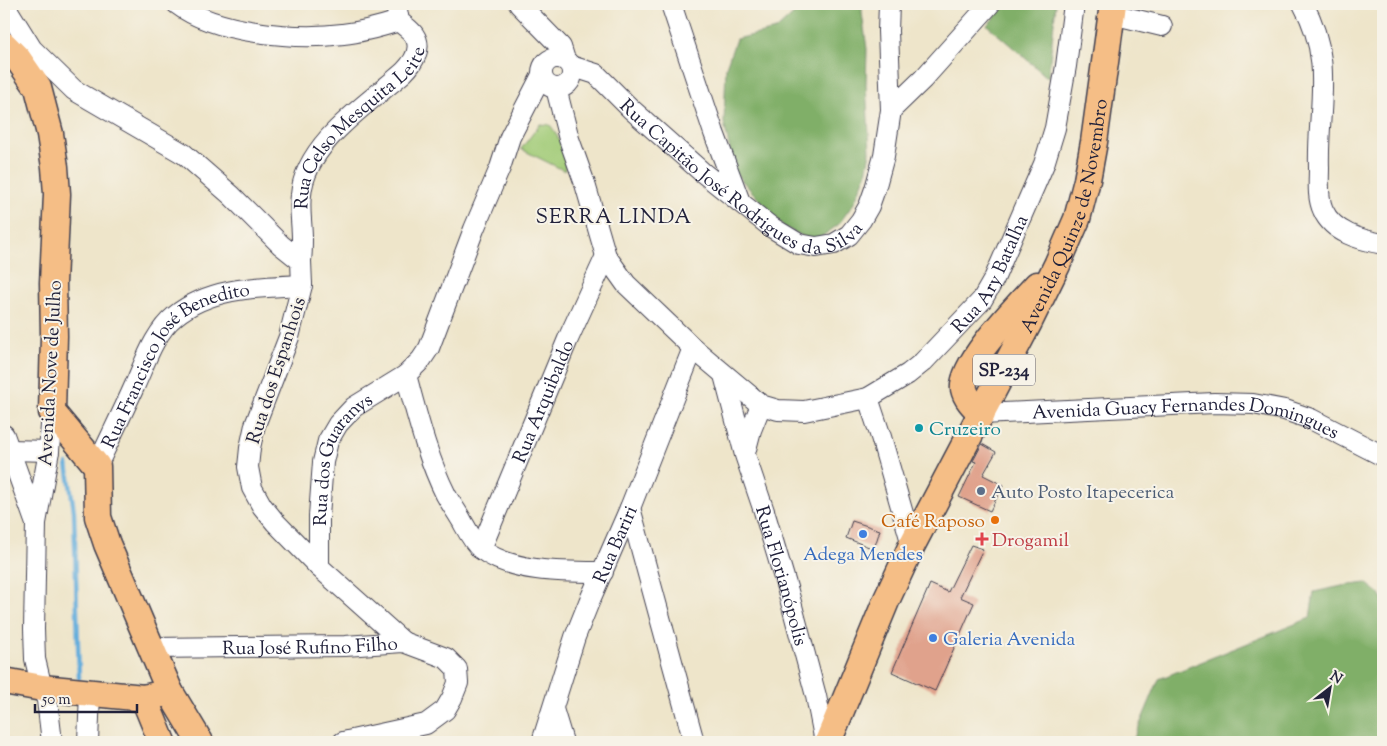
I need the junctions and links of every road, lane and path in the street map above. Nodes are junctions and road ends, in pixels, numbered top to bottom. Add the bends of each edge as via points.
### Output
1 (4, 4) edge
2 (177, 4) edge
3 (519, 4) edge
4 (671, 4) edge
5 (889, 4) edge
6 (990, 4) edge
7 (1074, 4) edge
8 (1304, 4) edge
9 (1112, 9) edge
10 (397, 12) edge
11 (1162, 26) dead end
12 (18, 51) edge
13 (558, 75) junction
14 (74, 90) junction
15 (43, 101) junction
16 (892, 110) junction
17 (741, 204) junction
18 (1383, 244) edge
19 (606, 256) junction
20 (301, 261) junction
21 (302, 285) junction
22 (693, 348) junction
23 (724, 374) junction
24 (406, 376) junction
25 (868, 398) junction
26 (761, 405) junction
27 (52, 412) junction
28 (982, 414) junction
29 (6, 443) edge
30 (49, 451) junction
31 (745, 455) junction
32 (1383, 456) edge
33 (97, 466) junction
34 (630, 508) junction
35 (36, 523) junction
36 (912, 545) junction
37 (481, 549) junction
38 (320, 567) junction
39 (603, 572) junction
40 (403, 642) junction
41 (152, 648) junction
42 (4, 681) edge
43 (42, 688) junction
44 (170, 692) junction
45 (90, 693) junction
46 (816, 696) junction
47 (144, 698) junction
48 (553, 709) junction
49 (839, 717) junction
50 (52, 742) edge
51 (88, 742) edge
52 (162, 742) edge
53 (200, 742) edge
54 (343, 742) edge
55 (542, 742) edge
56 (563, 742) edge
57 (694, 742) edge
58 (826, 742) edge

1 - 12 street
2 - 10 street via 228,26 310,36 368,30
3 - 13 street via 561,47
4 - 17 street
5 - 16 street, Rua Capitão José Rodrigues da Silva
6 - 16 street
7 - 25 street, Rua Ary Batalha via 1055,128 1022,218 994,279 982,300 923,362
8 - 18 street via 1319,40 1322,65 1318,160 1322,209 1342,231
9 - 11 street
9 - 28 main road, Avenida Quinze de Novembro via 1099,111 1087,180 1076,219 1057,265 989,338 967,371 964,389
10 - 20 street, Rua Celso Mesquita Leite via 414,35 416,56 411,66 320,147 301,195
12 - 14 street
12 - 15 main road, Avenida Nove de Julho
13 - 17 street, Rua Capitão José Rodrigues da Silva via 596,74 631,109
13 - 19 street via 567,132
13 - 24 street, Rua dos Guaranys via 518,121 429,348
14 - 15 street
14 - 20 street via 184,154
15 - 27 main road, Avenida Nove de Julho via 57,194
16 - 17 street, Rua Capitão José Rodrigues da Silva via 875,189 869,206 849,235 834,244 816,247 799,244
19 - 22 street via 626,284
19 - 37 street, Rua Arquibaldo
20 - 21 street, Rua dos Espanhois
21 - 33 street, Rua Francisco José Benedito via 243,288 192,305 175,316 161,330 150,351
21 - 38 street, Rua dos Espanhois via 289,337 255,425 248,467 252,488 262,506
22 - 23 street
22 - 34 street, Rua Bariri
23 - 26 street
23 - 31 street, Rua Florianópolis
24 - 37 street via 423,436 446,494
24 - 38 street, Rua dos Guaranys via 354,407 328,441 319,516
25 - 26 street, Rua Ary Batalha via 804,411 778,410
25 - 36 street
26 - 31 street
27 - 30 street, Avenida Nove de Julho
27 - 33 main road
28 - 32 street, Avenida Guacy Fernandes Domingues via 1253,404 1311,419
28 - 36 main road
29 - 30 street
29 - 35 street
30 - 35 street, Avenida Nove de Julho
31 - 46 street, Rua Florianópolis via 788,591
33 - 41 main road via 98,517
34 - 39 street, Rua Bariri
34 - 57 street
35 - 43 street, Avenida Nove de Julho via 35,659
36 - 49 main road
37 - 39 street via 520,566
38 - 40 street, Rua dos Espanhois
39 - 48 street, Rua Bariri via 576,637
40 - 41 street, Rua José Rufino Filho via 345,646
40 - 54 street, Rua José Rufino Filho via 446,658 456,669 458,683 445,710 426,724
41 - 44 main road
42 - 43 main road
43 - 45 main road
43 - 50 street, Avenida Nove de Julho
44 - 47 main road
44 - 53 main road
45 - 47 main road
45 - 51 street
46 - 49 street
46 - 58 street, Rua Florianópolis
47 - 52 main road
48 - 55 street, Rua Bariri
48 - 56 street
49 - 58 main road

